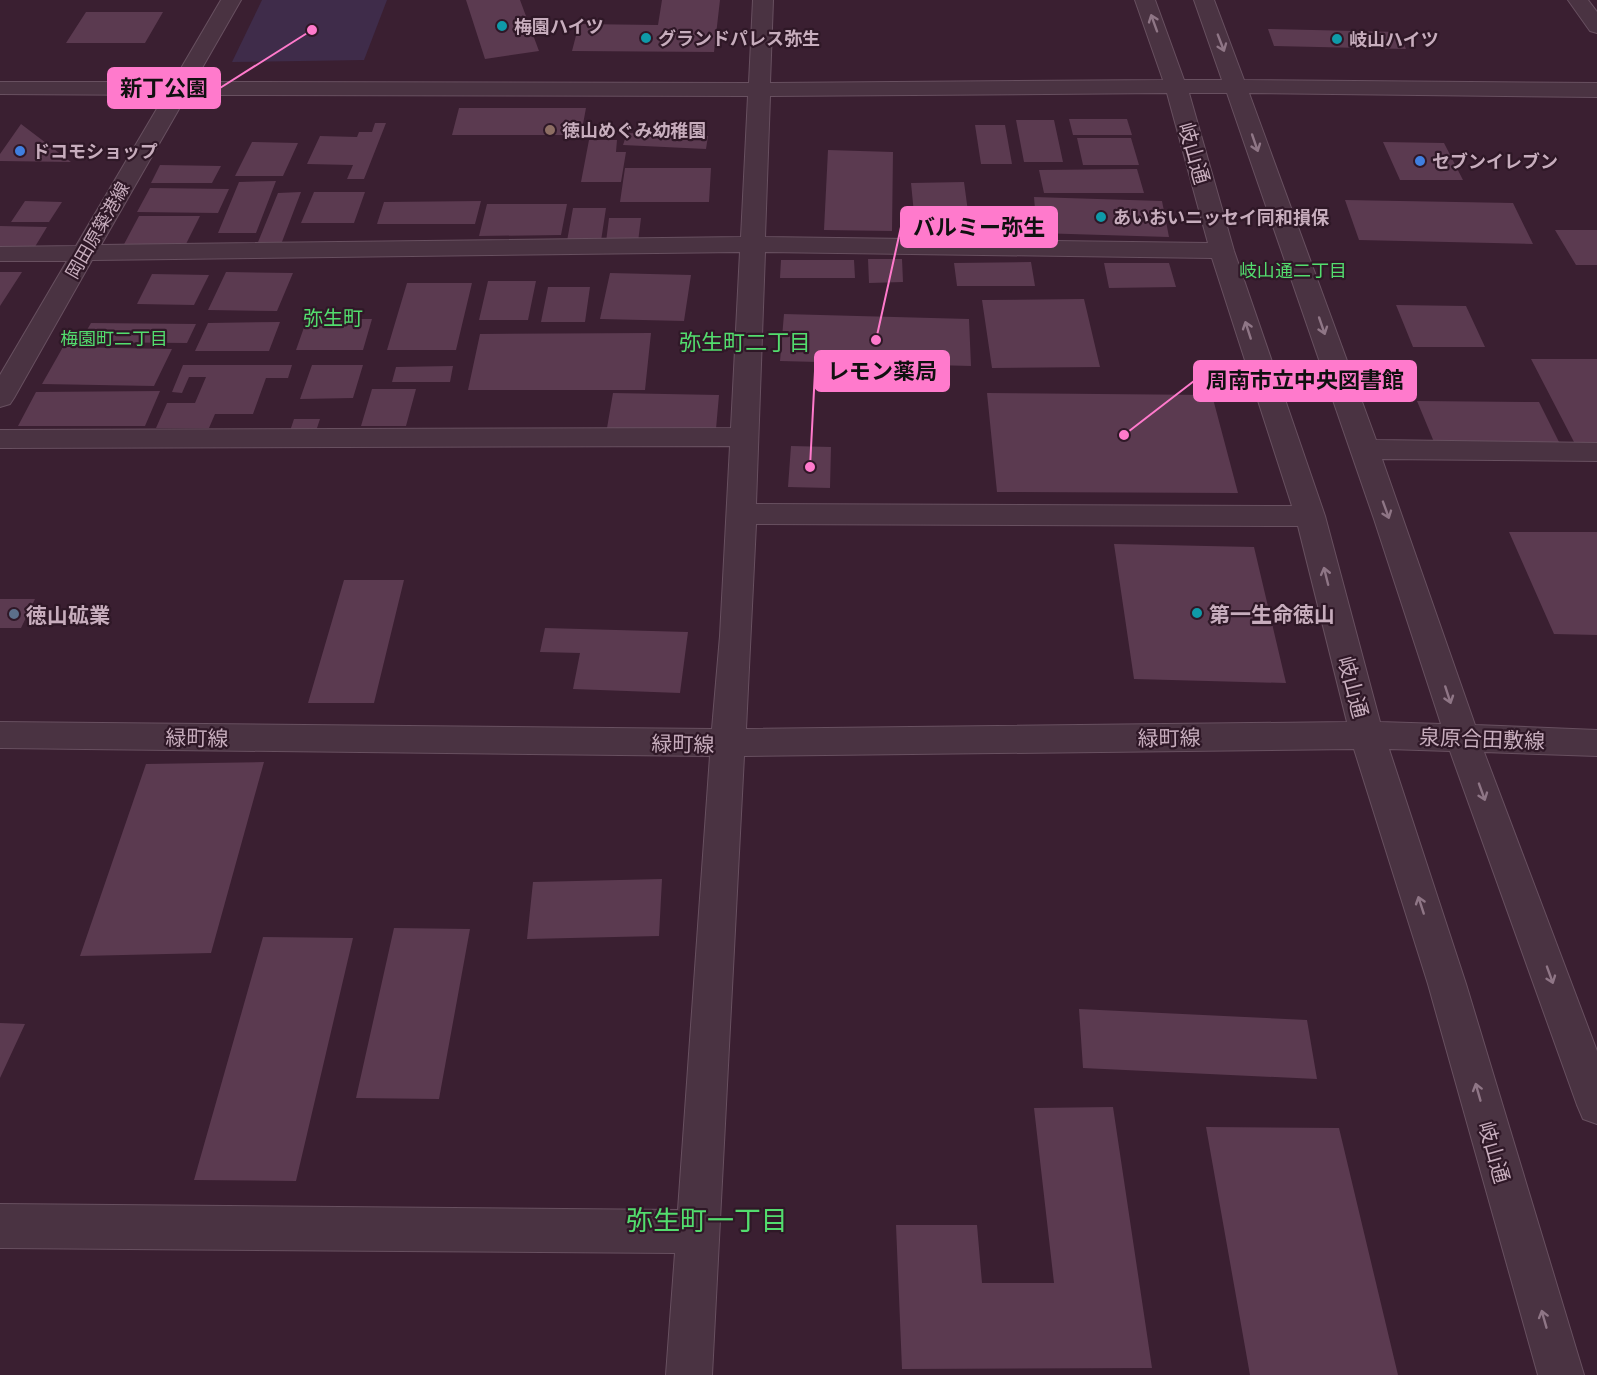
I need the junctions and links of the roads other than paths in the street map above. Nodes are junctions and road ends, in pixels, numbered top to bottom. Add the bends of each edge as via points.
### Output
1 (231, 0) edge
2 (763, 0) edge
3 (1145, 0) edge
4 (1204, 0) edge
5 (1578, 0) edge
6 (1597, 27) edge
7 (1176, 86) junction
8 (1238, 87) junction
9 (0, 88) edge
10 (181, 88) junction
11 (760, 90) junction
12 (1597, 90) edge
13 (752, 244) junction
14 (1222, 251) junction
15 (83, 253) junction
16 (0, 254) edge
17 (0, 398) edge
18 (745, 437) junction
19 (0, 439) edge
20 (1364, 449) junction
21 (1597, 452) edge
22 (740, 514) junction
23 (1310, 516) junction
24 (0, 735) edge
25 (1367, 735) junction
26 (1462, 738) junction
27 (728, 743) junction
28 (1597, 743) edge
29 (1597, 1105) edge
30 (0, 1226) edge
31 (696, 1233) junction
32 (688, 1375) edge
33 (1561, 1375) edge

1 - 10 street, 岡田原築港線
2 - 11 street
7 -> 3 street, 岐山通
4 -> 8 street
5 - 6 street
7 - 8 street
7 - 11 street
7 - 14 street, 岐山通
8 - 12 street
8 -> 20 street
9 - 10 street
10 - 11 street
10 - 15 street, 岡田原築港線
11 - 13 street
13 - 14 street
13 - 15 street
13 - 18 street
23 -> 14 street, 岐山通
15 - 16 street
15 - 17 street, 岡田原築港線
18 - 19 street
18 - 22 street
20 - 21 street
20 -> 26 street
22 - 23 street
22 - 27 street
25 -> 23 street, 岐山通
24 - 27 street, 緑町線
25 - 26 street, 泉原合田敷線
25 - 27 street, 緑町線
33 -> 25 street, 岐山通 via 1446,984
26 - 28 street, 泉原合田敷線
26 -> 29 street
27 - 31 street
30 - 31 street
31 - 32 street

